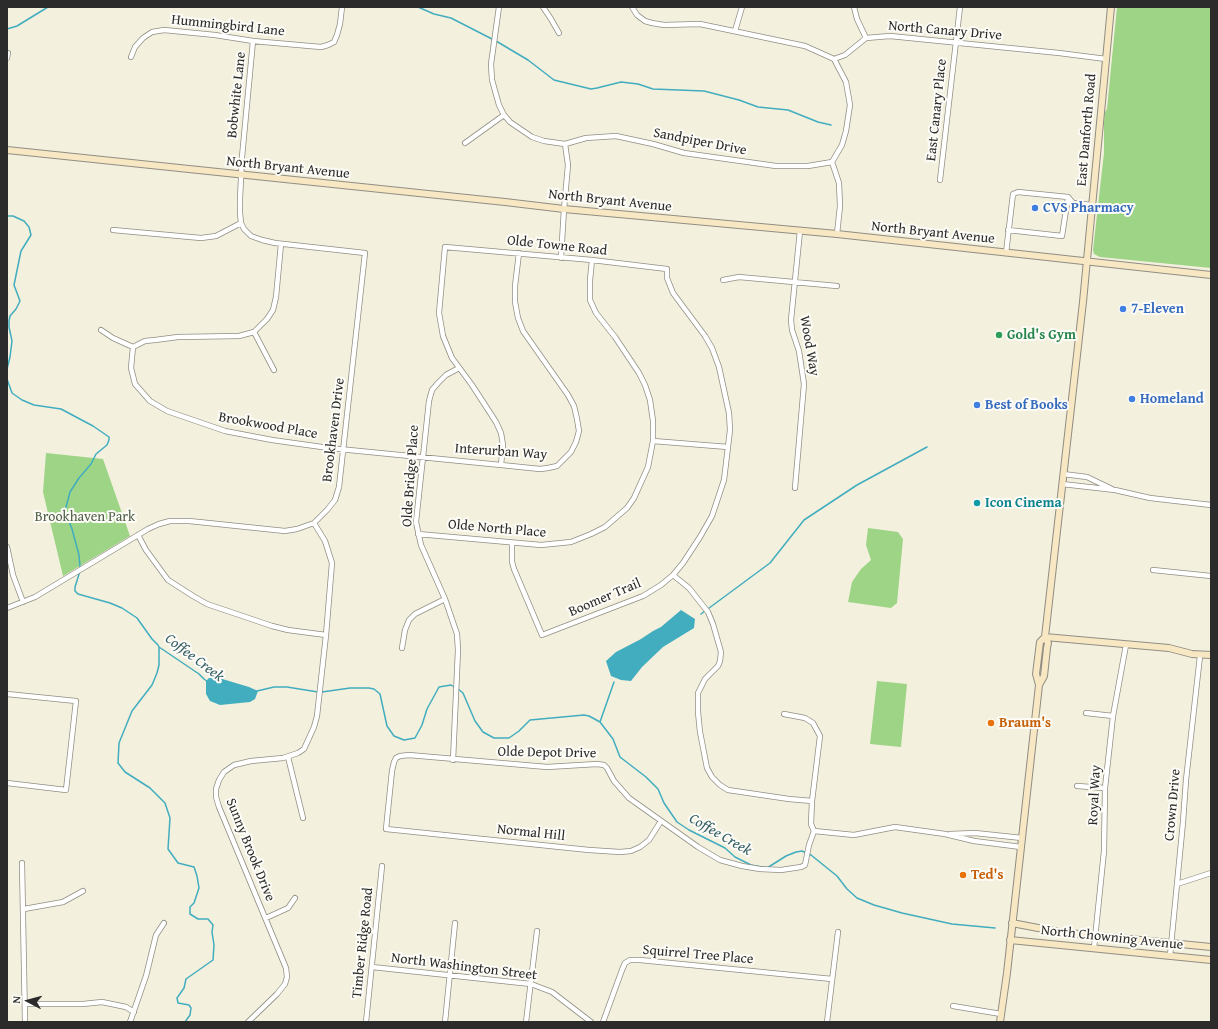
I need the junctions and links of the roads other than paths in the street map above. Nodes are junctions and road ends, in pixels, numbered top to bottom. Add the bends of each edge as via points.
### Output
1 (342, 7) edge
2 (498, 7) edge
3 (543, 7) edge
4 (632, 7) edge
5 (742, 7) edge
6 (854, 7) edge
7 (960, 7) edge
8 (1111, 7) edge
9 (735, 31) junction
10 (559, 33) dead end
11 (866, 38) junction
12 (254, 41) junction
13 (956, 43) junction
14 (131, 57) dead end
15 (834, 59) junction
16 (1106, 60) junction
17 (504, 115) junction
18 (465, 143) dead end
19 (565, 144) junction
20 (7, 150) edge
21 (832, 162) junction
22 (242, 175) junction
23 (940, 180) dead end
24 (1068, 197) junction
25 (1092, 205) junction
26 (564, 209) junction
27 (241, 223) junction
28 (113, 230) dead end
29 (1008, 230) junction
30 (800, 231) junction
31 (838, 234) junction
32 (281, 244) junction
33 (520, 253) junction
34 (1006, 253) junction
35 (561, 258) junction
36 (592, 260) junction
37 (1086, 262) junction
38 (667, 269) joint
39 (1211, 274) edge
40 (723, 280) dead end
41 (795, 282) junction
42 (838, 286) dead end
43 (101, 330) dead end
44 (254, 332) junction
45 (133, 347) junction
46 (459, 368) junction
47 (274, 370) dead end
48 (653, 441) junction
49 (728, 447) junction
50 (344, 449) junction
51 (422, 458) junction
52 (501, 465) junction
53 (1063, 474) junction
54 (1062, 484) junction
55 (794, 488) dead end
56 (1115, 490) junction
57 (1211, 505) edge
58 (314, 523) junction
59 (418, 534) junction
60 (138, 535) junction
61 (512, 543) junction
62 (7, 547) edge
63 (1153, 570) dead end
64 (673, 575) junction
65 (1211, 576) edge
66 (445, 599) junction
67 (23, 602) junction
68 (7, 608) edge
69 (326, 635) junction
70 (1045, 637) junction
71 (1126, 645) junction
72 (402, 648) dead end
73 (1211, 655) edge
74 (1200, 656) junction
75 (7, 694) edge
76 (1086, 713) dead end
77 (784, 714) dead end
78 (1113, 716) junction
79 (288, 757) junction
80 (453, 760) junction
81 (7, 783) edge
82 (1077, 786) dead end
83 (1105, 788) junction
84 (812, 801) junction
85 (303, 818) dead end
86 (661, 821) junction
87 (386, 829) joint
88 (814, 831) junction
89 (945, 834) junction
90 (1022, 838) junction
91 (1021, 847) junction
92 (22, 863) dead end
93 (382, 866) dead end
94 (1211, 873) edge
95 (1177, 884) junction
96 (83, 891) dead end
97 (295, 898) dead end
98 (24, 909) junction
99 (266, 918) junction
100 (455, 922) dead end
101 (164, 923) dead end
102 (1012, 923) junction
103 (537, 931) dead end
104 (838, 932) dead end
105 (1095, 936) junction
106 (1010, 940) junction
107 (1171, 943) junction
108 (1211, 947) edge
109 (1094, 948) junction
110 (1170, 956) junction
111 (1211, 960) edge
112 (372, 967) junction
113 (451, 975) junction
114 (832, 979) junction
115 (531, 984) junction
116 (25, 1004) junction
117 (953, 1006) dead end
118 (134, 1012) junction
119 (1001, 1014) junction
120 (25, 1022) edge
121 (130, 1022) edge
122 (248, 1022) edge
123 (366, 1022) edge
124 (445, 1022) edge
125 (526, 1022) edge
126 (591, 1022) edge
127 (603, 1022) edge
128 (827, 1022) edge
129 (1000, 1022) edge

1 - 12 street, Hummingbird Lane via 334,42 328,45 321,47
2 - 17 street via 491,64 495,92
3 - 10 street
4 - 9 street via 637,15 652,23 700,24
5 - 9 street
6 - 11 street
7 - 13 street, East Canary Place
8 - 16 street, East Danforth Road
9 - 15 street via 805,46
11 - 13 street, North Canary Drive via 890,36
11 - 15 street via 845,55
12 - 14 street, Hummingbird Lane via 164,30 152,32 143,38
12 - 22 street, Bobwhite Lane
13 - 16 street, North Canary Drive
13 - 23 street, East Canary Place
15 - 21 street via 846,82 850,105 842,145
16 - 25 street, East Danforth Road
17 - 18 street
17 - 19 street via 532,137
19 - 21 street, Sandpiper Drive via 586,138 616,136 684,153 776,166 808,166
19 - 26 street via 568,165
20 - 22 street, North Bryant Avenue
21 - 31 street via 839,183
22 - 26 street, North Bryant Avenue
22 - 27 street
24 - 25 street via 1073,203
24 - 29 street via 1018,192 1013,194
24 - 29 street via 1062,236
25 - 37 street, East Danforth Road
26 - 30 street, North Bryant Avenue
26 - 35 street
27 - 28 street via 216,236 201,238
27 - 32 street, Brookhaven Drive via 251,236
29 - 34 street
30 - 31 street, North Bryant Avenue
30 - 41 street, Wood Way
31 - 34 street, North Bryant Avenue
32 - 44 street via 273,310
32 - 50 street, Brookhaven Drive via 365,252
33 - 35 street, Olde Towne Road
33 - 46 street, Olde Towne Road via 445,246 439,313 443,336
33 - 52 street, Interurban Way via 515,286 518,318 523,330 574,406 579,431 571,452 557,466 540,469
34 - 37 street, North Bryant Avenue
35 - 36 street, Olde Towne Road
36 - 38 street, Olde Towne Road
36 - 48 street, Olde North Place via 590,300 596,313 615,337 645,385 650,400
37 - 39 street, North Bryant Avenue
37 - 53 street, East Danforth Road
38 - 49 street, Boomer Trail via 667,278 673,293 705,336 719,367 729,413
40 - 41 street via 739,278
41 - 42 street
41 - 55 street, Wood Way via 792,330 799,351 804,384
43 - 45 street
44 - 45 street via 239,336 155,340
44 - 47 street
45 - 50 street, Brookwood Place via 131,368 135,384 150,401 167,411 224,431
46 - 51 street, Olde Bridge Place via 446,375 432,390 428,401
46 - 52 street via 501,433
48 - 49 street
48 - 61 street, Olde North Place via 648,467 634,498 627,508 605,526 571,542 541,545
49 - 64 street, Boomer Trail via 724,480 712,516
50 - 51 street, Brookwood Place
50 - 58 street, Brookhaven Drive via 335,500
51 - 52 street, Interurban Way
51 - 59 street, Olde Bridge Place via 416,522
53 - 54 street, East Danforth Road
53 - 56 street via 1087,477
54 - 56 street
54 - 70 street, East Danforth Road
56 - 57 street via 1150,498
58 - 60 street, Brookhaven Drive via 285,531 170,521
58 - 69 street, Sunny Brook Drive via 325,541 332,563
59 - 61 street, Olde North Place
59 - 66 street, Olde Bridge Place via 420,545
60 - 67 street, Brookhaven Drive
60 - 69 street via 168,580 207,604 272,626
61 - 64 street, Boomer Trail via 514,569 542,635 643,596
62 - 67 street via 15,582
63 - 65 street
64 - 84 street via 689,588 708,612 721,652 718,666 705,679 698,693 700,732 707,768 712,777 728,790
66 - 72 street via 415,614 409,620
66 - 80 street, Olde Bridge Place via 457,634 458,650
67 - 68 street, Brookhaven Drive
69 - 79 street, Sunny Brook Drive via 314,727 304,749
70 - 71 street
70 - 90 street, East Danforth Road via 1040,642 1036,674 1039,685
71 - 74 street via 1169,648
71 - 78 street, Royal Way
73 - 74 street
74 - 95 street, Crown Drive
75 - 81 street via 76,701 66,790
76 - 78 street
77 - 84 street via 806,718 813,723 820,736
78 - 83 street, Royal Way
79 - 85 street
79 - 99 street, Sunny Brook Drive via 234,765 221,776 216,789 219,807
80 - 86 street, Olde Depot Drive via 547,767 604,765 614,782 629,798
80 - 87 street, Olde Depot Drive via 409,755 396,758 392,771
82 - 83 street
83 - 105 street, Royal Way via 1104,851
84 - 88 street via 811,824
86 - 87 street, Normal Hill via 649,840 640,847 620,852
86 - 88 street, Olde Depot Drive via 720,860 760,869 792,869 805,865
88 - 89 street via 854,835 895,827
89 - 90 street via 975,833
89 - 91 street via 974,841
90 - 91 street, East Danforth Road
91 - 102 street, East Danforth Road
92 - 98 street
93 - 112 street, Timber Ridge Road
94 - 95 street
95 - 107 street, Crown Drive
96 - 98 street via 63,902
97 - 99 street via 288,908
98 - 116 street
99 - 122 street, Sunny Brook Drive via 286,968 287,977 277,994
100 - 113 street
101 - 118 street via 156,935
102 - 105 street, North Chowning Avenue
102 - 106 street, East Danforth Road
103 - 115 street
104 - 114 street
105 - 107 street, North Chowning Avenue
105 - 109 street, Royal Way
106 - 109 street, North Chowning Avenue
106 - 119 street, East Danforth Road
107 - 108 street, North Chowning Avenue
107 - 110 street, Crown Drive
109 - 110 street, North Chowning Avenue
110 - 111 street, North Chowning Avenue
112 - 113 street, North Washington Street
112 - 123 street, Timber Ridge Road
113 - 115 street, North Washington Street
113 - 124 street
114 - 127 street, Squirrel Tree Place via 630,960 625,963
114 - 128 street
115 - 125 street
115 - 126 street, North Washington Street via 552,992
116 - 118 street via 102,1002 126,1007
116 - 120 street
117 - 119 street
118 - 121 street
119 - 129 street, East Danforth Road

